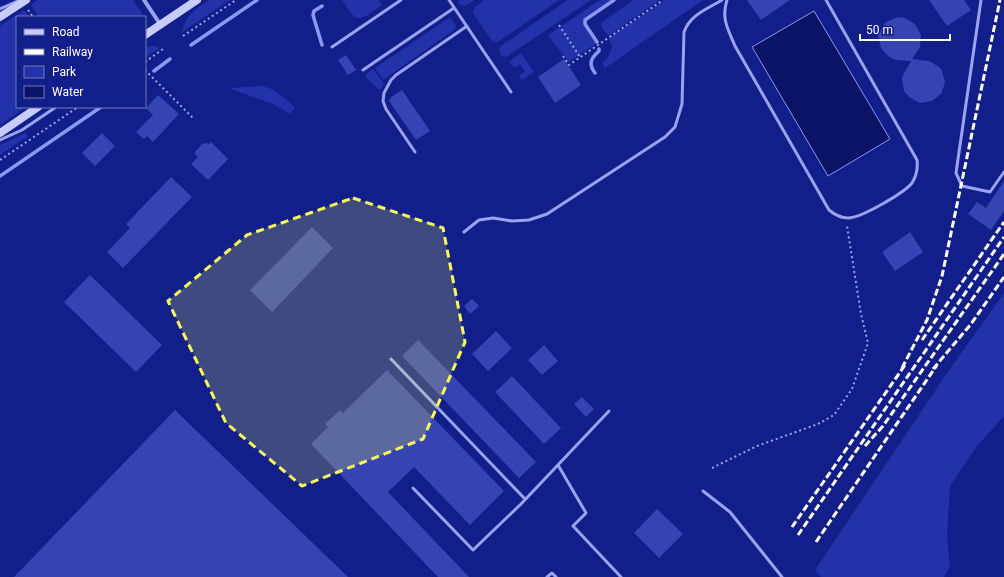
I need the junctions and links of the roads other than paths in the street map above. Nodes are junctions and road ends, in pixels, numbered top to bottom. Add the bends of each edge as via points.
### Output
1 (20, 0) edge
2 (144, 0) edge
3 (197, 0) edge
4 (401, 0) edge
5 (449, 0) edge
6 (722, 0) edge
7 (727, 0) edge
8 (826, 0) edge
9 (981, 0) edge
10 (26, 4) edge
11 (454, 8) junction
12 (0, 9) edge
13 (0, 17) edge
14 (161, 25) junction
15 (467, 26) junction
16 (146, 34) edge
17 (332, 47) dead end
18 (364, 70) dead end
19 (511, 92) dead end
20 (37, 108) edge
21 (55, 108) edge
22 (0, 133) edge
23 (0, 140) edge
24 (415, 152) dead end
25 (1004, 172) edge
26 (464, 232) dead end
27 (391, 359) dead end
28 (609, 411) dead end
29 (558, 465) junction
30 (412, 488) dead end
31 (703, 491) dead end
32 (525, 499) junction
33 (547, 577) edge
34 (556, 577) edge
35 (621, 577) edge
36 (782, 577) edge

1 - 12 lane
2 - 14 street
3 - 14 street
4 - 17 lane
5 - 11 lane
6 - 26 lane via 698,14 687,24 684,32 682,104 675,127 664,137 547,214 530,220 479,220
7 - 8 lane via 724,9 725,22 735,46 829,210 836,216 846,219 864,215 904,190 916,176 918,167 917,160
9 - 25 lane via 956,173 962,186 990,192
10 - 13 street
11 - 15 lane
11 - 18 lane
14 - 16 street
15 - 19 lane
15 - 24 lane via 396,75 386,87 383,101 386,109
20 - 22 street
21 - 23 lane via 22,130
27 - 32 lane
28 - 29 lane
29 - 32 lane
29 - 35 lane via 586,513 573,526
30 - 32 lane via 473,550
31 - 36 lane via 730,512
33 - 34 lane via 552,573

